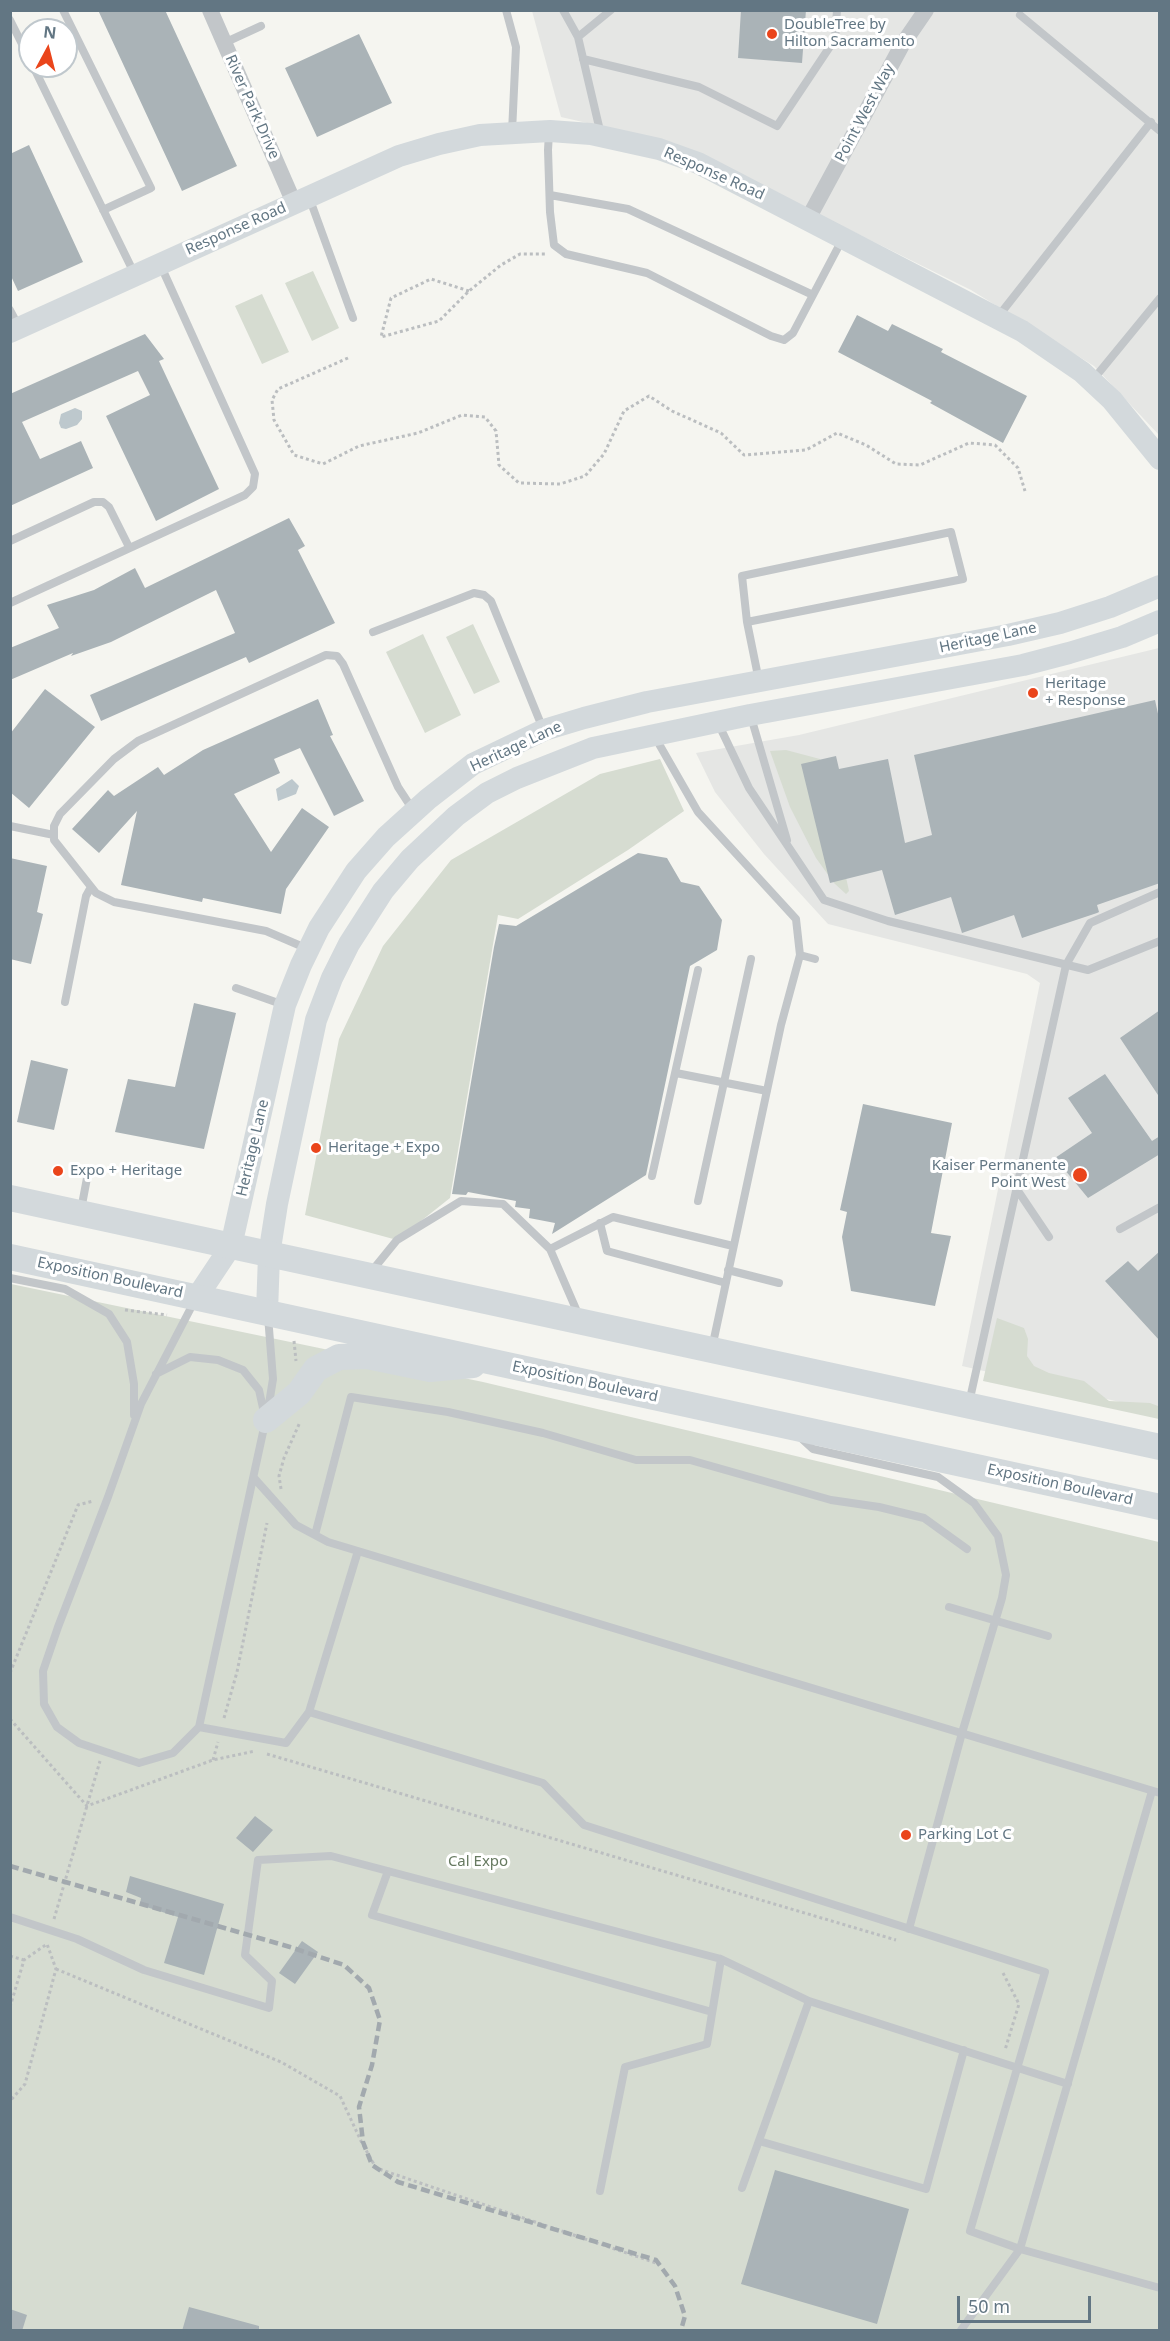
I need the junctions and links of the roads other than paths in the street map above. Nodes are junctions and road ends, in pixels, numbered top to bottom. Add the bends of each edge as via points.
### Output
1 (63, 10) edge
2 (210, 10) edge
3 (506, 10) edge
4 (563, 10) edge
5 (611, 10) edge
6 (837, 10) edge
7 (926, 10) edge
8 (1020, 15) dead end
9 (10, 20) edge
10 (261, 26) dead end
11 (18, 36) edge
12 (578, 37) junction
13 (224, 42) junction
14 (583, 58) junction
15 (39, 78) edge
16 (1150, 122) junction
17 (550, 130) junction
18 (1160, 131) edge
19 (512, 132) junction
20 (601, 136) junction
21 (550, 195) junction
22 (302, 200) junction
23 (103, 210) junction
24 (808, 219) junction
25 (843, 237) junction
26 (160, 264) junction
27 (135, 275) junction
28 (813, 296) junction
29 (1160, 298) edge
30 (353, 318) dead end
31 (997, 318) junction
32 (14, 323) edge
33 (1092, 381) junction
34 (1160, 459) edge
35 (10, 541) edge
36 (129, 547) junction
37 (1160, 586) edge
38 (10, 603) edge
39 (1160, 621) edge
40 (747, 622) junction
41 (373, 632) dead end
42 (759, 682) junction
43 (750, 715) junction
44 (717, 722) junction
45 (544, 730) junction
46 (654, 734) junction
47 (414, 811) junction
48 (10, 826) edge
49 (54, 835) junction
50 (790, 849) junction
51 (91, 887) junction
52 (1160, 892) edge
53 (1160, 941) edge
54 (309, 949) junction
55 (801, 955) junction
56 (815, 958) dead end
57 (750, 959) dead end
58 (1066, 965) junction
59 (698, 970) dead end
60 (236, 988) dead end
61 (65, 1002) dead end
62 (285, 1005) junction
63 (676, 1073) junction
64 (724, 1083) junction
65 (767, 1091) junction
66 (652, 1176) dead end
67 (87, 1178) dead end
68 (1016, 1188) junction
69 (10, 1198) edge
70 (698, 1201) dead end
71 (1160, 1207) edge
72 (80, 1214) junction
73 (600, 1223) junction
74 (1120, 1229) dead end
75 (1049, 1238) dead end
76 (231, 1246) junction
77 (733, 1246) junction
78 (550, 1249) junction
79 (269, 1255) junction
80 (10, 1257) edge
81 (729, 1270) junction
82 (366, 1276) junction
83 (10, 1278) edge
84 (726, 1283) junction
85 (779, 1283) dead end
86 (197, 1297) junction
87 (267, 1312) junction
88 (581, 1322) junction
89 (711, 1350) junction
90 (496, 1362) junction
91 (156, 1374) junction
92 (968, 1406) junction
93 (266, 1420) junction
94 (134, 1423) junction
95 (789, 1427) junction
96 (1160, 1447) edge
97 (254, 1478) junction
98 (1160, 1506) edge
99 (315, 1535) junction
100 (967, 1550) dead end
101 (358, 1551) junction
102 (949, 1607) dead end
103 (995, 1621) junction
104 (1048, 1636) dead end
105 (309, 1712) junction
106 (199, 1727) junction
107 (962, 1733) junction
108 (1156, 1792) edge
109 (388, 1871) junction
110 (10, 1917) edge
111 (909, 1929) junction
112 (721, 1959) junction
113 (809, 2001) junction
114 (712, 2012) junction
115 (964, 2050) junction
116 (1017, 2067) junction
117 (1068, 2084) junction
118 (759, 2141) junction
119 (742, 2188) dead end
120 (600, 2191) dead end
121 (1020, 2249) junction
122 (1160, 2288) edge
123 (961, 2331) edge

1 - 23 lane via 150,188
2 - 13 street, River Park Drive
3 - 19 lane via 516,47
4 - 12 lane
5 - 12 lane
6 - 14 lane via 835,39 777,126 699,87
7 - 24 street, Point West Way via 902,45
8 - 16 lane
9 - 11 lane
10 - 13 lane
12 - 14 lane
13 - 22 street, River Park Drive
14 - 20 lane
15 - 23 lane
16 - 18 lane
16 - 31 lane
17 - 19 main road, Response Road
17 - 20 main road, Response Road
17 - 21 lane
19 - 22 main road, Response Road via 480,135 399,156
20 - 24 main road, Response Road via 659,149 698,164
21 - 28 lane via 628,208
21 - 28 lane via 554,245 566,254 647,273 771,336 784,340 793,333
22 - 26 main road, Response Road
22 - 30 lane
23 - 27 lane
24 - 25 main road, Response Road
25 - 28 lane
25 - 31 main road, Response Road
26 - 27 main road, Response Road
26 - 36 lane via 255,474 253,487 245,495
27 - 32 main road, Response Road
29 - 33 lane
31 - 33 main road, Response Road via 1059,354
33 - 34 main road, Response Road
35 - 36 lane via 94,502 103,502
36 - 38 lane
37 - 42 main road, Heritage Lane via 1060,623
39 - 43 main road, Heritage Lane via 1122,637 1023,665
40 - 40 lane via 963,579 951,532 742,576
40 - 42 lane
41 - 45 lane via 474,592 484,595 491,601
42 - 45 main road, Heritage Lane via 647,702
43 - 44 main road, Heritage Lane
43 - 50 lane
44 - 46 main road, Heritage Lane
44 - 50 lane via 748,788
45 - 47 main road, Heritage Lane via 473,764
46 - 55 lane via 698,812 796,919
46 - 79 main road, Heritage Lane via 593,748 487,793 445,825 383,891 349,944 316,1020
47 - 49 lane via 398,788 343,664 337,656 326,655 138,741 114,759 60,814
47 - 54 main road, Heritage Lane via 356,871
48 - 49 lane
49 - 51 lane
50 - 58 lane via 824,900 888,921
51 - 54 lane via 114,902 266,931
51 - 61 lane
52 - 58 lane via 1090,923
53 - 58 lane via 1088,970
54 - 62 main road, Heritage Lane
55 - 56 lane
55 - 65 lane
57 - 64 lane
58 - 68 lane
59 - 63 lane
60 - 62 lane
62 - 76 main road, Heritage Lane
63 - 64 lane
63 - 66 lane
64 - 65 lane
64 - 70 lane
65 - 77 lane
67 - 72 lane
68 - 75 lane
68 - 92 lane
69 - 72 main road
71 - 74 lane
72 - 76 main road
73 - 77 lane via 613,1216
73 - 78 lane
73 - 84 lane via 607,1251
76 - 79 main road
76 - 86 main road, Heritage Lane
77 - 81 lane
78 - 82 lane via 503,1204 461,1202 398,1240
78 - 88 lane
79 - 82 main road
79 - 87 main road, Heritage Lane
80 - 86 main road, Exposition Boulevard
81 - 84 lane
81 - 85 lane
82 - 88 main road
83 - 94 lane via 65,1289 109,1314 127,1342 134,1384
84 - 89 lane
86 - 87 main road, Exposition Boulevard
86 - 91 lane
87 - 90 main road, Exposition Boulevard
87 - 93 lane via 273,1379
88 - 89 main road
89 - 92 main road
90 - 93 main road via 430,1369 367,1356 339,1357 315,1369 299,1393
90 - 95 main road, Exposition Boulevard
91 - 93 lane via 190,1357 218,1360 243,1370 259,1390
91 - 94 lane
92 - 96 main road
93 - 97 lane
94 - 106 lane via 57,1626 43,1671 44,1704 57,1727 79,1743 138,1763 173,1753
95 - 98 main road, Exposition Boulevard
95 - 103 lane via 813,1449 938,1477 974,1503 998,1536 1006,1575
97 - 99 lane via 296,1525
97 - 106 lane
99 - 100 lane via 351,1397 448,1412 543,1433 636,1460 690,1460 831,1500 924,1518
99 - 101 lane
101 - 105 lane
101 - 107 lane
102 - 103 lane
103 - 104 lane
103 - 107 lane
105 - 106 lane via 286,1743
105 - 111 lane via 543,1783 584,1825
107 - 108 lane
107 - 111 lane
108 - 117 lane
109 - 110 lane via 331,1856 258,1860 245,1955 272,1981 269,2008 144,1970 77,1939
109 - 112 lane
109 - 114 lane via 372,1915
111 - 116 lane via 1046,1972
112 - 113 lane
112 - 114 lane
113 - 115 lane
113 - 118 lane
114 - 120 lane via 707,2044 625,2067
115 - 116 lane
115 - 118 lane via 926,2188
116 - 117 lane
116 - 121 lane via 970,2231
117 - 121 lane
118 - 119 lane
121 - 122 lane
121 - 123 lane

